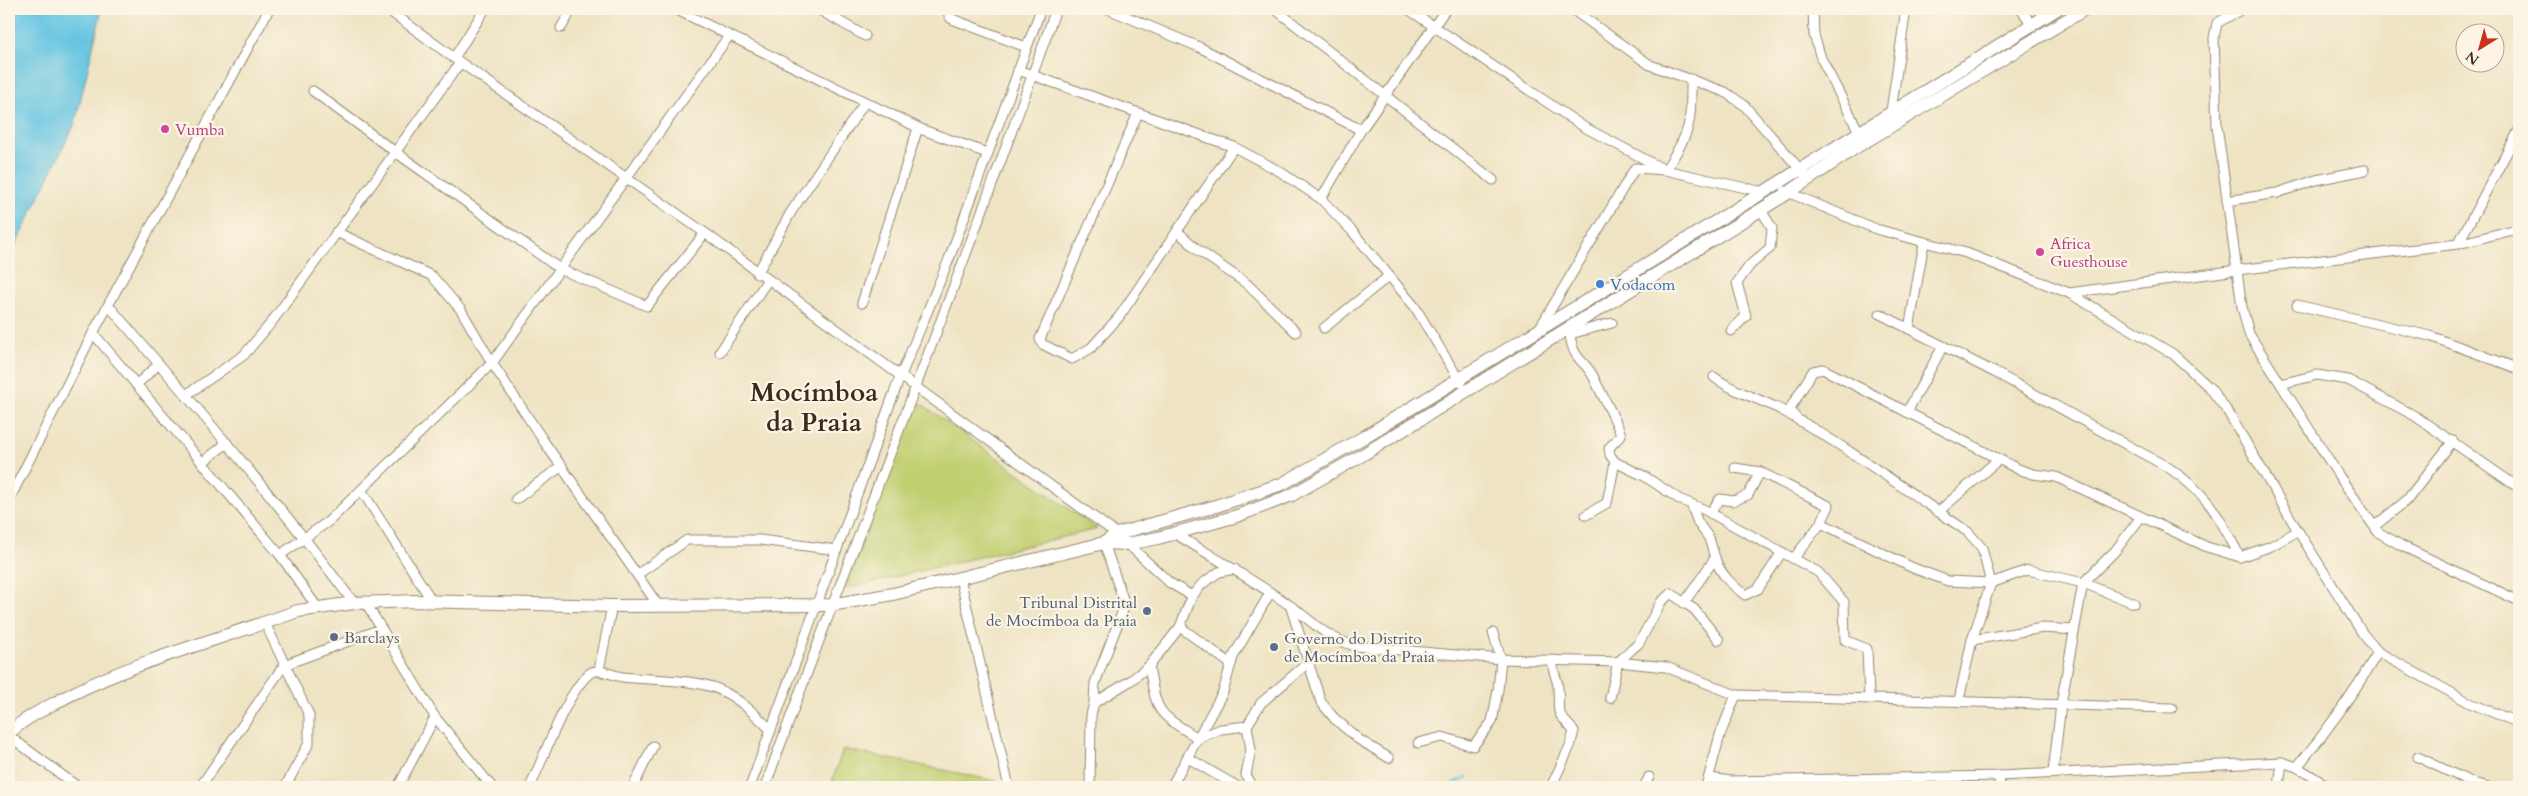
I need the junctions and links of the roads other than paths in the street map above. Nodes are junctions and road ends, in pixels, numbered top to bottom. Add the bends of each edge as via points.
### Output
1 (269, 9) edge
2 (387, 9) edge
3 (485, 9) edge
4 (572, 9) edge
5 (675, 9) edge
6 (818, 9) edge
7 (948, 9) edge
8 (1041, 9) edge
9 (1056, 9) edge
10 (1108, 9) edge
11 (1275, 9) edge
12 (1408, 9) edge
13 (1446, 9) edge
14 (1572, 9) edge
15 (1813, 9) edge
16 (1906, 9) edge
17 (2022, 9) edge
18 (2057, 9) edge
19 (2085, 9) edge
20 (2242, 9) edge
21 (2031, 25) junction
22 (1434, 27) junction
23 (561, 28) dead end
24 (2019, 32) junction
25 (729, 36) junction
26 (865, 36) dead end
27 (2026, 44) junction
28 (1026, 47) junction
29 (457, 60) junction
30 (1018, 70) junction
31 (1032, 76) junction
32 (1691, 79) junction
33 (314, 91) dead end
34 (1387, 95) junction
35 (865, 102) junction
36 (1891, 111) junction
37 (1138, 113) junction
38 (918, 128) junction
39 (1361, 130) junction
40 (2519, 130) edge
41 (1859, 132) junction
42 (1234, 147) junction
43 (394, 151) junction
44 (988, 153) junction
45 (1800, 169) junction
46 (1665, 170) junction
47 (2365, 170) dead end
48 (628, 179) junction
49 (1808, 179) junction
50 (1494, 180) dead end
51 (1778, 183) junction
52 (1764, 192) junction
53 (1788, 193) junction
54 (1321, 198) junction
55 (2228, 201) junction
56 (1761, 210) junction
57 (1177, 231) junction
58 (336, 232) junction
59 (2519, 232) edge
60 (705, 233) junction
61 (957, 237) junction
62 (972, 242) junction
63 (1924, 243) junction
64 (2458, 244) junction
65 (560, 269) junction
66 (2237, 270) junction
67 (757, 274) junction
68 (1389, 276) junction
69 (767, 281) junction
70 (2069, 293) junction
71 (862, 302) dead end
72 (2297, 305) dead end
73 (109, 306) junction
74 (1880, 314) dead end
75 (1612, 323) dead end
76 (1324, 328) dead end
77 (1539, 328) junction
78 (1909, 329) junction
79 (1732, 331) dead end
80 (1296, 332) dead end
81 (93, 333) junction
82 (1943, 346) junction
83 (720, 352) dead end
84 (492, 363) junction
85 (159, 364) junction
86 (2519, 369) edge
87 (901, 377) junction
88 (1714, 377) dead end
89 (1458, 378) junction
90 (2281, 384) junction
91 (136, 385) junction
92 (916, 387) junction
93 (1466, 390) junction
94 (186, 396) junction
95 (1907, 412) junction
96 (1797, 419) junction
97 (2453, 441) junction
98 (227, 443) junction
99 (1998, 460) junction
100 (202, 462) junction
101 (1615, 462) junction
102 (562, 466) junction
103 (1735, 468) dead end
104 (1760, 472) junction
105 (2519, 488) edge
106 (362, 491) junction
107 (516, 499) dead end
108 (9, 500) edge
109 (1691, 504) junction
110 (1938, 512) junction
111 (1710, 513) junction
112 (1586, 514) dead end
113 (2142, 517) junction
114 (1822, 523) junction
115 (2376, 525) junction
116 (2298, 531) junction
117 (1174, 533) junction
118 (1117, 534) junction
119 (305, 538) junction
120 (1104, 542) junction
121 (1128, 544) junction
122 (837, 550) junction
123 (1782, 552) junction
124 (280, 555) junction
125 (2240, 557) junction
126 (1715, 558) junction
127 (1794, 558) junction
128 (1235, 569) junction
129 (638, 574) junction
130 (960, 578) junction
131 (1990, 583) junction
132 (2083, 583) junction
133 (1270, 593) junction
134 (1192, 596) junction
135 (432, 601) junction
136 (2519, 601) edge
137 (360, 603) junction
138 (1684, 603) junction
139 (2134, 603) dead end
140 (658, 605) junction
141 (816, 605) junction
142 (831, 605) junction
143 (612, 606) junction
144 (1291, 606) junction
145 (316, 607) junction
146 (265, 623) junction
147 (1180, 627) junction
148 (381, 629) junction
149 (2074, 630) junction
150 (1493, 633) dead end
151 (1718, 640) dead end
152 (1972, 640) junction
153 (2378, 652) junction
154 (1501, 660) junction
155 (1553, 660) junction
156 (1309, 662) junction
157 (1618, 662) junction
158 (1231, 664) junction
159 (284, 665) junction
160 (1148, 666) junction
161 (598, 670) junction
162 (1736, 695) junction
163 (1610, 698) dead end
164 (1869, 698) junction
165 (1959, 700) junction
166 (1094, 703) junction
167 (2061, 704) junction
168 (2172, 708) dead end
169 (435, 717) junction
170 (775, 718) junction
171 (789, 722) junction
172 (2519, 723) edge
173 (1247, 726) junction
174 (770, 730) junction
175 (9, 734) edge
176 (1198, 738) junction
177 (1418, 743) dead end
178 (652, 746) dead end
179 (2418, 757) dead end
180 (1188, 758) junction
181 (1388, 758) dead end
182 (2282, 762) junction
183 (2297, 766) junction
184 (2053, 773) junction
185 (2000, 776) junction
186 (1649, 777) dead end
187 (1707, 783) edge
188 (1839, 784) edge
189 (78, 787) edge
190 (200, 787) edge
191 (285, 787) edge
192 (398, 787) edge
193 (492, 787) edge
194 (530, 787) edge
195 (633, 787) edge
196 (750, 787) edge
197 (765, 787) edge
198 (1009, 787) edge
199 (1090, 787) edge
200 (1171, 787) edge
201 (1238, 787) edge
202 (1253, 787) edge
203 (1551, 787) edge
204 (1644, 787) edge
205 (1999, 787) edge
206 (2279, 787) edge
207 (2329, 787) edge
208 (2488, 787) edge

1 - 73 street
2 - 29 street
3 - 29 street
4 - 23 street
5 - 25 street
6 - 26 street
7 - 28 street via 952,19
8 - 28 street
9 - 31 street
10 - 39 street via 1199,47
11 - 34 street
12 - 22 street
13 - 22 street
14 - 32 street via 1650,65
15 - 41 street via 1814,35 1821,58
16 - 36 street
17 - 21 street
18 - 21 street
19 - 27 street
20 - 55 street via 2220,20 2214,29 2217,126
21 - 24 street
22 - 34 street
22 - 46 street via 1584,127
24 - 27 street
24 - 36 street
25 - 35 street
25 - 48 street
27 - 49 street
28 - 30 street
29 - 43 street
29 - 48 street
30 - 31 street
30 - 44 street
31 - 37 street
31 - 62 street
32 - 45 street via 1725,92 1744,105
32 - 46 street via 1691,120 1684,143
33 - 43 street
34 - 39 street
34 - 50 street
35 - 38 street
35 - 67 street via 791,212
36 - 41 street
37 - 42 street
37 - 57 street via 1042,333 1042,344 1072,359 1091,348 1119,317
38 - 44 street
38 - 71 street
39 - 54 street
40 - 64 street
41 - 45 street
42 - 54 street
42 - 57 street
43 - 58 street
43 - 65 street
44 - 61 street
45 - 49 street
45 - 51 street
46 - 52 street
46 - 77 street via 1635,168
47 - 55 street via 2316,180 2277,193
48 - 60 street
48 - 65 street
49 - 53 street
51 - 52 street
51 - 53 street
52 - 77 street
53 - 56 street
53 - 63 street via 1876,229
54 - 68 street
55 - 66 street
56 - 79 street via 1772,228 1770,248 1750,265 1737,283 1746,316
56 - 93 street
57 - 80 street via 1198,250 1248,284
58 - 84 street via 432,276 461,310
58 - 94 street via 244,355
59 - 64 street via 2513,230
60 - 65 street via 647,306
60 - 67 street
61 - 62 street
61 - 87 street
62 - 92 street
63 - 70 street via 1966,253
63 - 78 street
64 - 66 street
65 - 84 street
66 - 70 street
66 - 90 street via 2249,334
67 - 69 street
68 - 76 street
68 - 89 street via 1415,307
69 - 83 street
69 - 87 street
70 - 116 street via 2173,354 2210,388 2244,437
72 - 86 street via 2430,336
73 - 81 street
73 - 85 street
74 - 78 street
75 - 101 street via 1570,334 1572,350 1594,377 1613,412 1621,435 1609,448
77 - 89 street
78 - 82 street
81 - 91 street
81 - 108 street
82 - 95 street
82 - 125 street via 2129,445 2189,482 2214,508
84 - 102 street
84 - 106 street
85 - 91 street
85 - 94 street
87 - 92 street
87 - 122 street
88 - 96 street via 1729,388
89 - 93 street
89 - 118 street via 1282,484
90 - 97 street via 2317,375 2348,380 2415,416
90 - 115 street via 2339,476
91 - 100 street
92 - 118 street
92 - 142 street
93 - 117 street via 1292,495 1237,516
94 - 98 street
95 - 96 street via 1819,368 1813,371 1791,407
95 - 99 street
96 - 110 street
97 - 105 street
97 - 115 street via 2407,500
98 - 100 street
98 - 119 street
99 - 110 street
99 - 113 street via 2033,474 2056,477
100 - 124 street
101 - 109 street
101 - 112 street via 1607,503
102 - 107 street
102 - 129 street
103 - 104 street
104 - 111 street via 1748,495 1733,501 1720,499
104 - 114 street via 1829,506
106 - 119 street
106 - 135 street
109 - 111 street
109 - 126 street via 1698,523 1709,538
110 - 131 street via 1968,532 1982,548
111 - 123 street
113 - 125 street via 2207,548
113 - 132 street via 2115,551
114 - 127 street
114 - 131 street via 1913,568 1948,581
115 - 136 street via 2378,532 2387,539
116 - 125 street via 2271,546
116 - 153 street via 2363,634
117 - 121 street
117 - 128 street
118 - 120 street
118 - 121 street
119 - 124 street
119 - 137 street
120 - 121 street
120 - 130 street
120 - 166 street via 1125,605 1095,683
121 - 134 street via 1170,583
122 - 129 street via 760,540 687,540
122 - 141 street
123 - 126 street via 1758,589 1745,595 1729,582
123 - 127 street
124 - 145 street
126 - 138 street
127 - 164 street via 1818,572 1844,602 1845,640 1868,649
128 - 133 street
128 - 134 street via 1219,572
129 - 140 street
130 - 142 street
130 - 198 street
131 - 132 street via 2028,570
131 - 152 street
132 - 139 street
132 - 149 street
133 - 144 street
133 - 158 street
134 - 147 street
135 - 137 street
135 - 143 street
137 - 145 street
137 - 148 street
138 - 151 street via 1694,608
138 - 157 street via 1671,593 1661,602 1639,643
140 - 141 street
140 - 143 street
141 - 142 street
141 - 170 street
142 - 171 street
143 - 161 street
144 - 154 street via 1329,636 1355,646
144 - 156 street
145 - 146 street
146 - 159 street
146 - 175 street via 87,686 24,719
147 - 158 street
147 - 160 street
148 - 159 street
148 - 169 street
149 - 152 street via 2043,628
149 - 167 street
150 - 154 street
152 - 165 street
153 - 172 street via 2470,703
153 - 183 street via 2345,706
154 - 155 street
154 - 177 street via 1492,722 1474,746 1442,736
155 - 157 street
155 - 203 street via 1559,715 1574,731
156 - 173 street via 1261,703
156 - 181 street via 1326,711 1358,739
157 - 162 street via 1666,666
157 - 163 street
158 - 176 street via 1223,692
159 - 190 street
159 - 191 street via 309,715 310,732 308,743
160 - 166 street
160 - 176 street via 1160,712
161 - 174 street via 611,676 711,686 751,709
161 - 194 street via 589,674 567,707
162 - 164 street
162 - 187 street
164 - 165 street
165 - 167 street
166 - 199 street
167 - 168 street
167 - 184 street
169 - 192 street
169 - 193 street
170 - 171 street
170 - 174 street
171 - 197 street
173 - 176 street via 1220,729
173 - 202 street via 1250,750 1246,775
174 - 196 street
175 - 189 street
176 - 180 street
178 - 195 street
179 - 208 street
180 - 200 street
180 - 201 street
182 - 183 street
182 - 184 street
182 - 206 street
183 - 207 street
184 - 185 street
185 - 188 street
185 - 205 street
186 - 204 street
187 - 188 street

